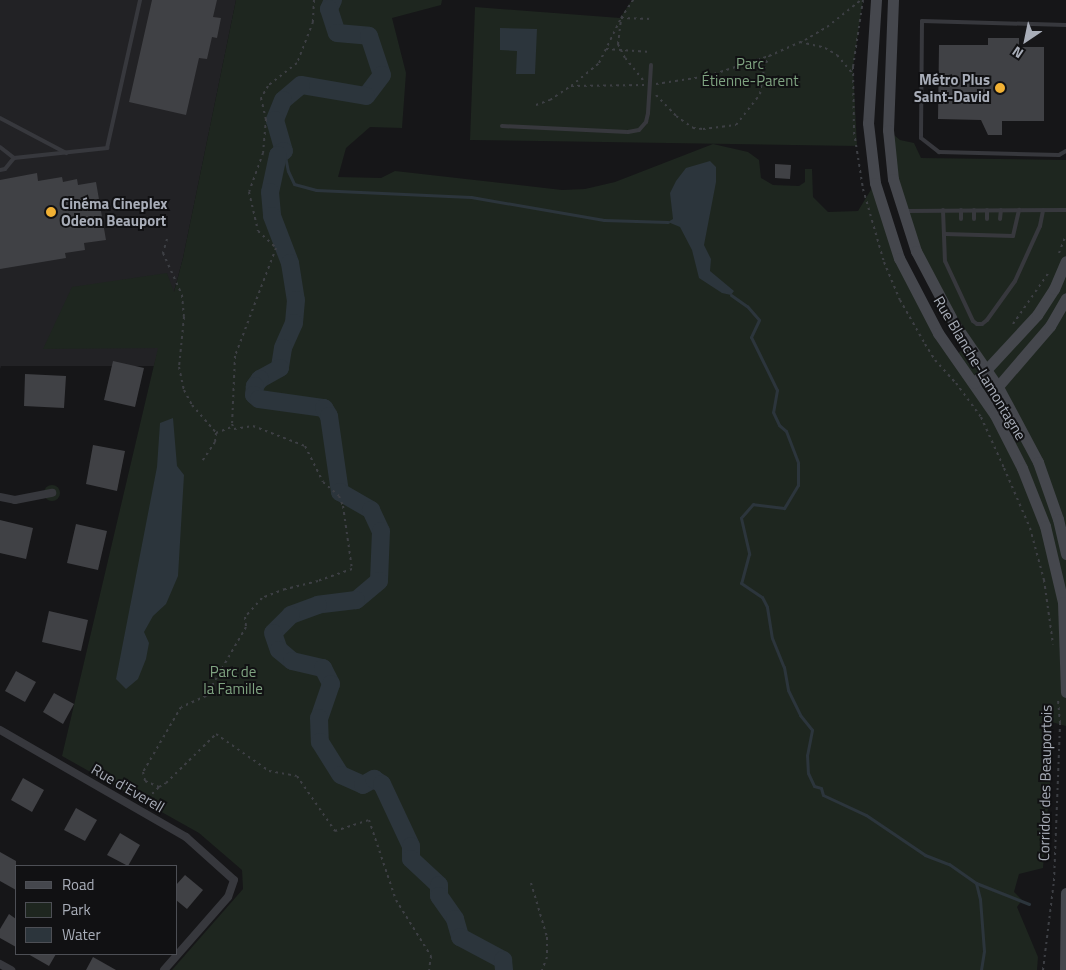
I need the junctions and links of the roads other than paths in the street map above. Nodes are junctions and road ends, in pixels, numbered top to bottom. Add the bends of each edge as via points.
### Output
1 (140, 0) edge
2 (876, 0) edge
3 (893, 0) edge
4 (1066, 25) edge
5 (651, 65) dead end
6 (0, 118) edge
7 (502, 126) dead end
8 (0, 147) edge
9 (1066, 151) edge
10 (66, 153) junction
11 (14, 158) junction
12 (0, 170) edge
13 (944, 210) junction
14 (961, 210) junction
15 (974, 210) junction
16 (987, 210) junction
17 (1001, 210) junction
18 (1019, 210) junction
19 (1043, 210) junction
20 (1066, 210) edge
21 (903, 211) junction
22 (961, 219) dead end
23 (974, 219) dead end
24 (987, 219) dead end
25 (1000, 219) dead end
26 (945, 234) junction
27 (1062, 257) edge
28 (1066, 298) edge
29 (987, 370) junction
30 (971, 378) junction
31 (998, 386) junction
32 (985, 399) junction
33 (52, 493) dead end
34 (0, 497) edge
35 (1066, 554) edge
36 (1062, 693) edge
37 (0, 730) edge
38 (1066, 893) edge
39 (178, 954) edge
40 (177, 955) edge
41 (0, 964) edge
42 (11, 970) edge
43 (164, 970) edge
44 (1066, 970) edge

1 - 10 lane via 107,148
2 - 30 street, Rue Blanche-Lamontagne via 868,123 875,183 899,258 938,332
3 - 21 street, Rue Blanche-Lamontagne via 888,130 893,179
4 - 9 lane via 922,21 921,138 939,152 1059,155
5 - 7 lane via 646,122 639,130
6 - 10 lane
8 - 11 lane
10 - 11 lane
11 - 12 lane
13 - 14 lane
13 - 21 lane
13 - 26 lane
14 - 15 lane
14 - 22 lane
15 - 16 lane
15 - 23 lane
16 - 17 lane
16 - 24 lane
17 - 18 lane
17 - 25 lane
18 - 19 lane
18 - 26 lane via 1013,236
19 - 20 lane
19 - 26 lane via 1040,226 1015,281 982,324 973,321 946,261
21 - 29 street, Rue Blanche-Lamontagne via 916,251 954,323
27 - 29 street via 1054,289 1037,315
28 - 31 street via 1050,326
29 - 30 street
29 - 31 street, Rue Blanche-Lamontagne
30 - 32 street, Rue Blanche-Lamontagne
31 - 32 street
31 - 35 street, Rue Blanche-Lamontagne via 1038,462
32 - 36 street, Rue Blanche-Lamontagne via 1022,468 1045,526 1063,602
33 - 34 street via 15,500
37 - 39 street, Rue d'Everell via 186,837 234,880 228,897
38 - 44 street
40 - 43 street, Rue d'Everell
41 - 42 street

